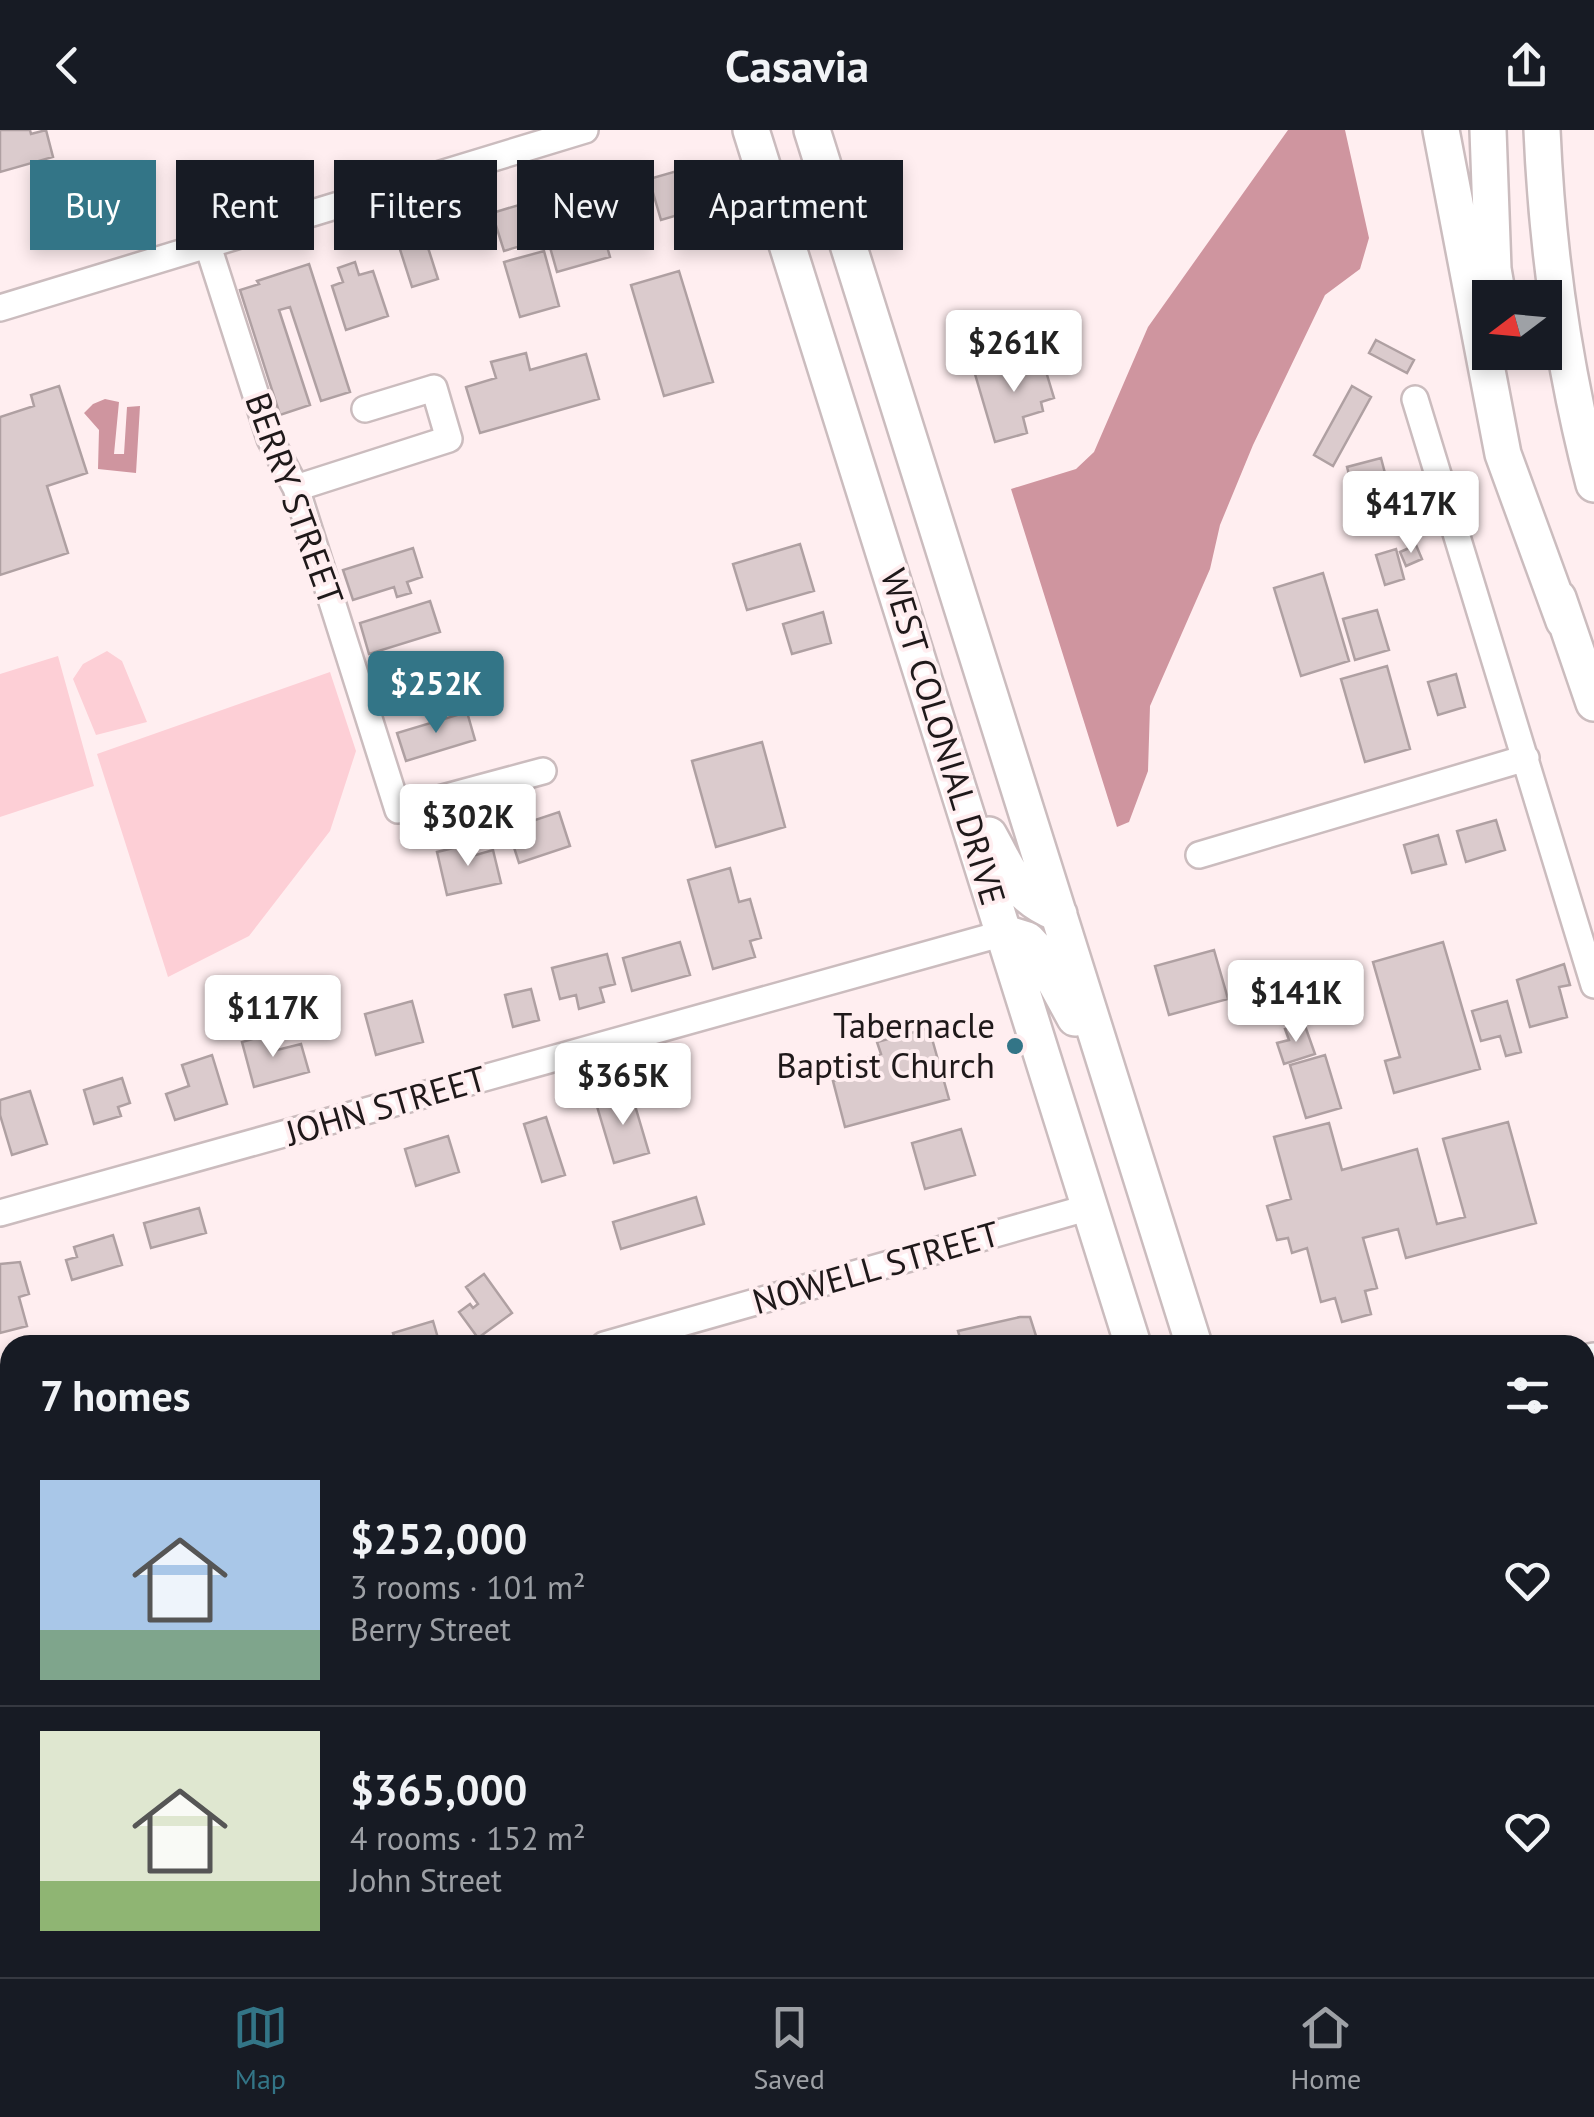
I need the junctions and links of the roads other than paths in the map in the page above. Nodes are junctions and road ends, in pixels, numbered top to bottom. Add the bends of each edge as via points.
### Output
1 (586, 130) edge
2 (751, 130) edge
3 (812, 130) edge
4 (1441, 130) edge
5 (1488, 130) edge
6 (1542, 130) edge
7 (543, 136) edge
8 (314, 211) edge
9 (195, 250) edge
10 (209, 250) edge
11 (1495, 280) edge
12 (0, 308) edge
13 (1510, 370) edge
14 (1415, 399) dead end
15 (366, 409) dead end
16 (1594, 484) edge
17 (296, 488) junction
18 (1564, 621) junction
19 (1594, 703) edge
20 (1526, 758) junction
21 (543, 770) dead end
22 (956, 777) junction
23 (1199, 855) dead end
24 (1059, 914) junction
25 (1004, 933) junction
26 (1594, 985) edge
27 (1112, 1084) junction
28 (1090, 1207) junction
29 (0, 1213) edge
30 (639, 1335) edge
31 (1130, 1335) edge
32 (1191, 1335) edge

1 - 7 street
2 - 22 highway, WEST COLONIAL DRIVE
3 - 24 highway, WEST COLONIAL DRIVE
4 - 18 highway via 1503,454
5 - 11 highway
6 - 16 highway via 1557,293
7 - 8 street
9 - 12 street
10 - 17 street, BERRY STREET via 270,440
13 - 18 highway
14 - 20 street
15 - 17 street via 434,388 449,439
17 - 21 street, BERRY STREET via 398,810
18 - 19 highway
20 - 23 street
20 - 26 street
22 - 24 highway via 1024,894
22 - 25 highway, WEST COLONIAL DRIVE
24 - 27 highway, WEST COLONIAL DRIVE
25 - 27 highway via 1027,940 1040,954
25 - 28 highway, WEST COLONIAL DRIVE
25 - 29 street, JOHN STREET
27 - 32 highway, WEST COLONIAL DRIVE
28 - 30 street, NOWELL STREET
28 - 31 highway, WEST COLONIAL DRIVE

